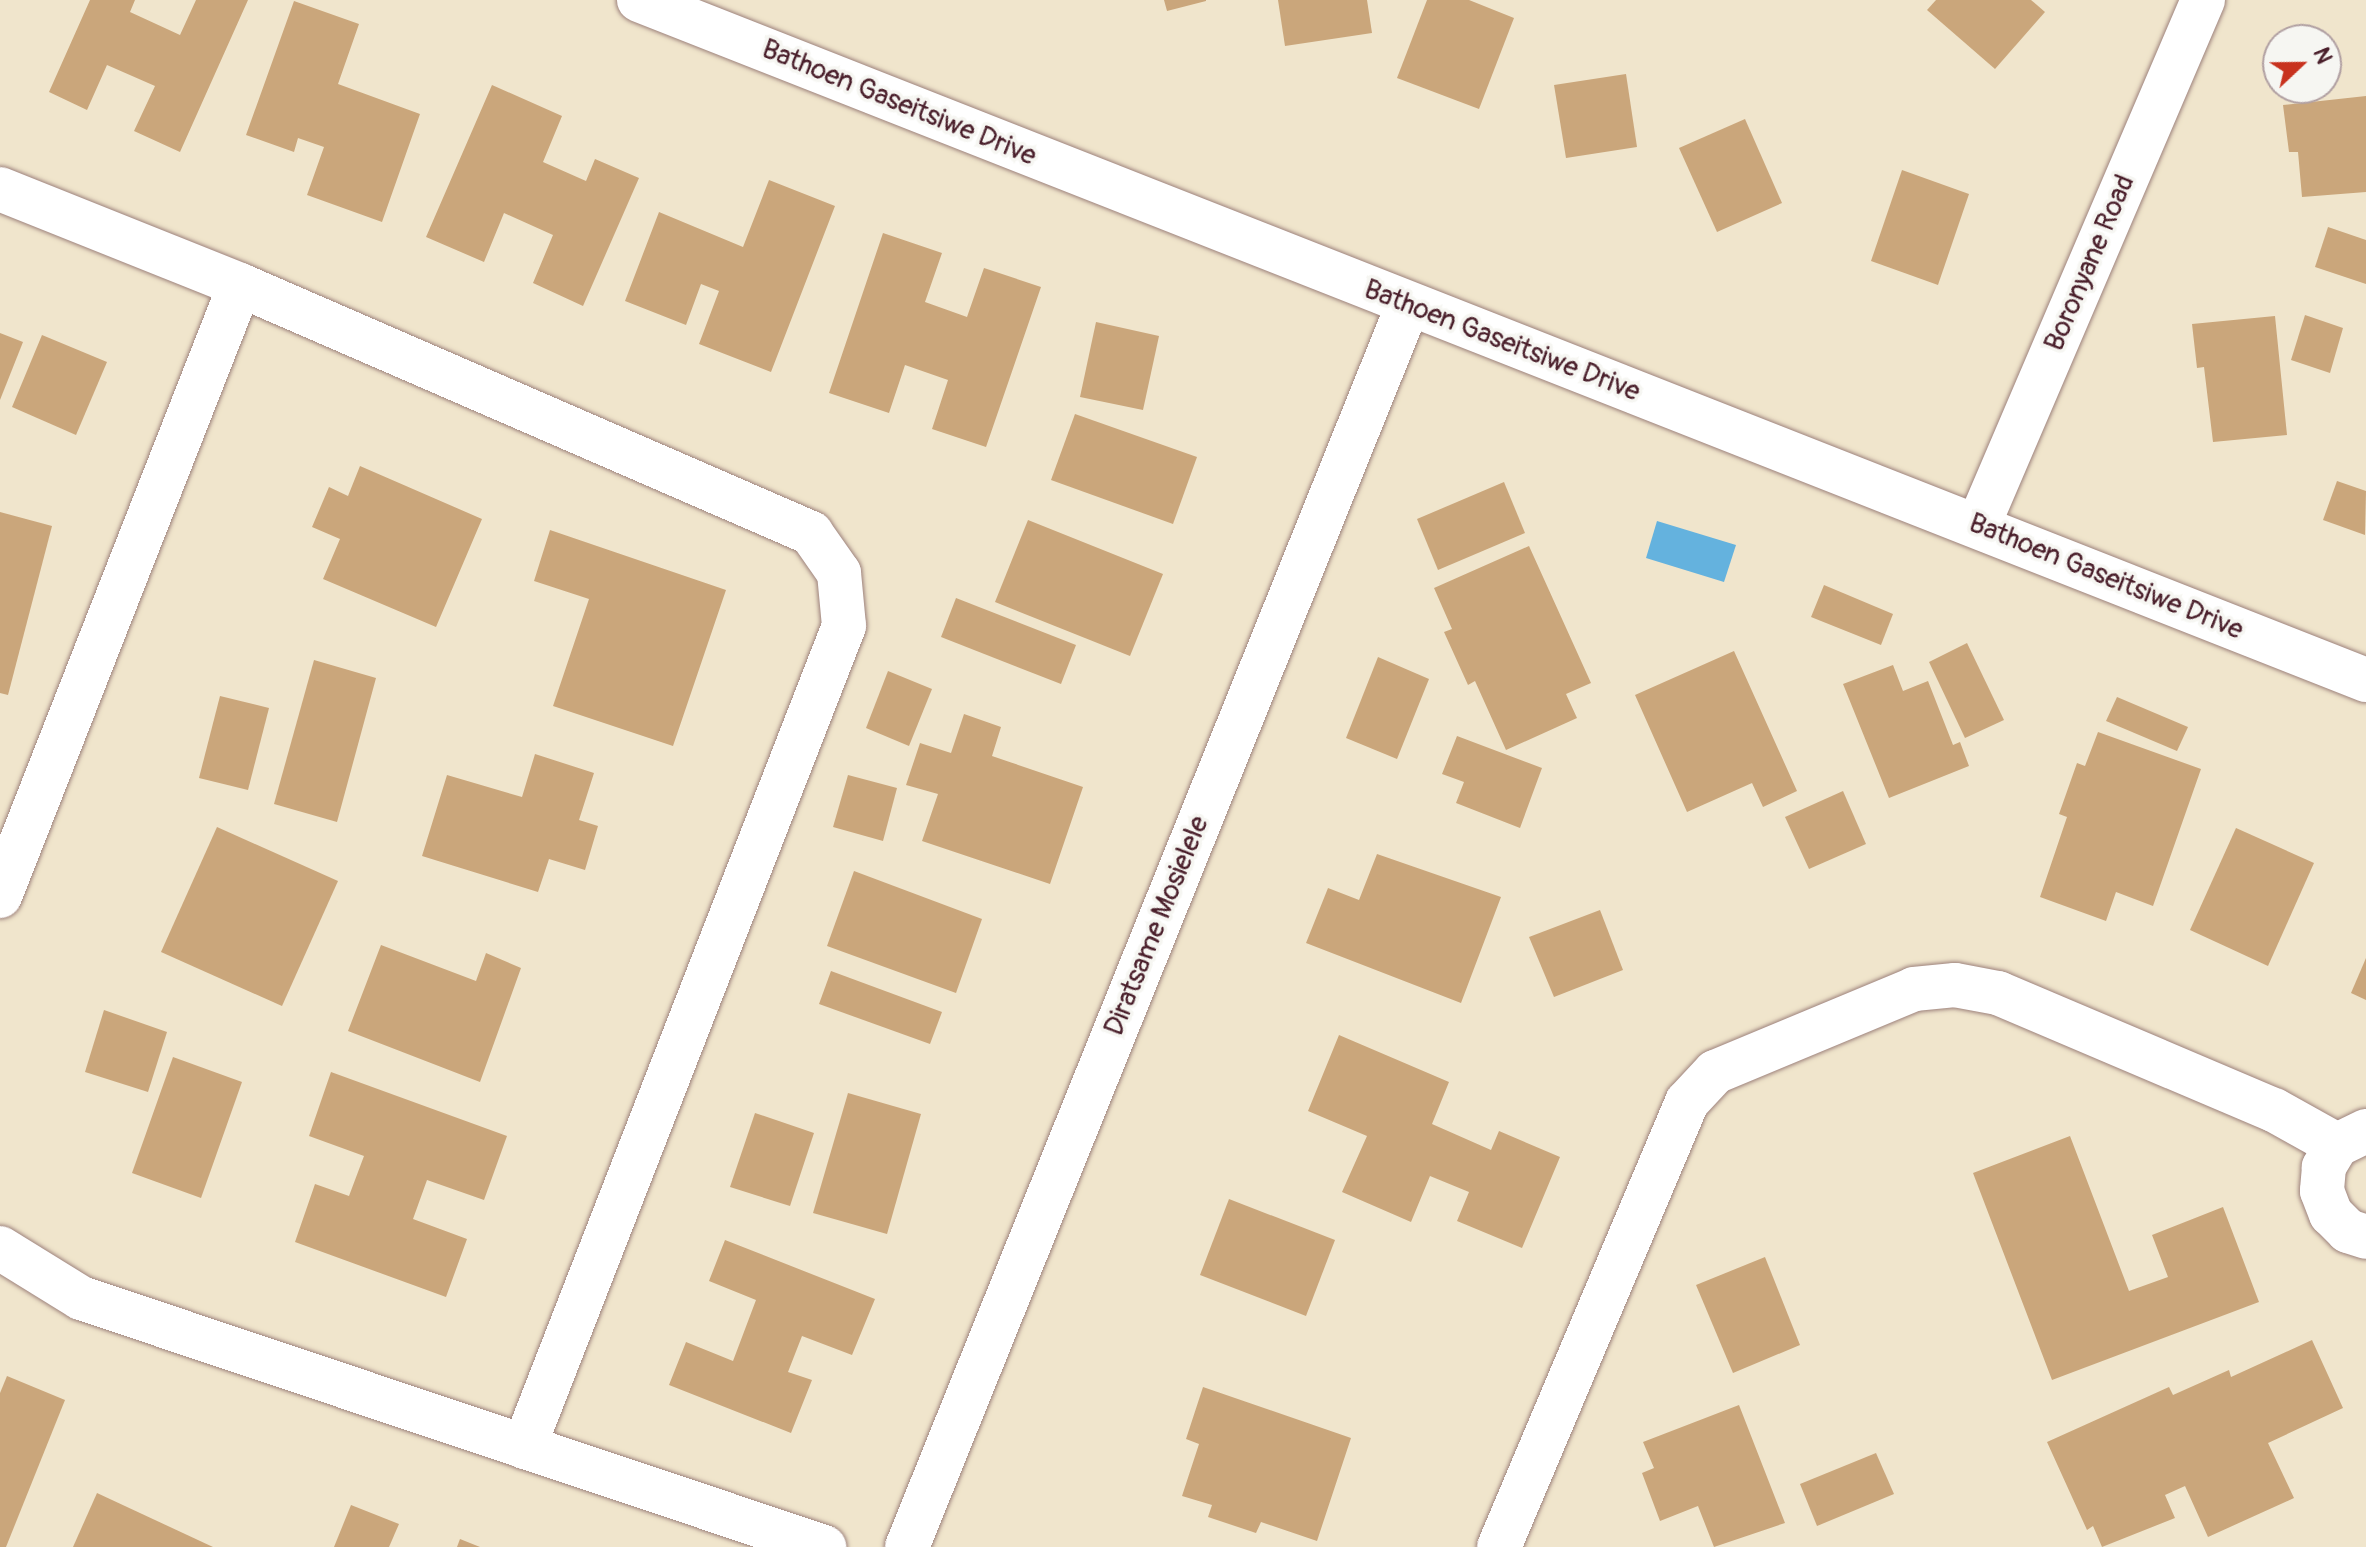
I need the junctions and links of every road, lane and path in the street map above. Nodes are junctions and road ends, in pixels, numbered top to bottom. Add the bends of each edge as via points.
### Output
1 (639, 0) edge
2 (2203, 0) edge
3 (0, 189) edge
4 (240, 285) junction
5 (1408, 305) junction
6 (1978, 526) junction
7 (2366, 680) edge
8 (0, 896) edge
9 (2352, 1138) edge
10 (2366, 1237) edge
11 (0, 1248) edge
12 (524, 1447) junction
13 (824, 1547) edge
14 (907, 1547) edge
15 (1499, 1547) edge

1 - 5 street, Bathoen Gaseitsiwe Drive
2 - 6 street, Boronyane Road
3 - 4 street
4 - 8 street
4 - 12 street via 811,533 839,573 844,626
5 - 6 street, Bathoen Gaseitsiwe Drive
5 - 14 street, Diratsame Mosielele
6 - 7 street, Bathoen Gaseitsiwe Drive
9 - 10 street via 2324,1167 2322,1191 2331,1214 2348,1231
9 - 15 street via 1998,993 1955,985 1914,989 1715,1072 1687,1102
11 - 12 street via 81,1298
12 - 13 street

